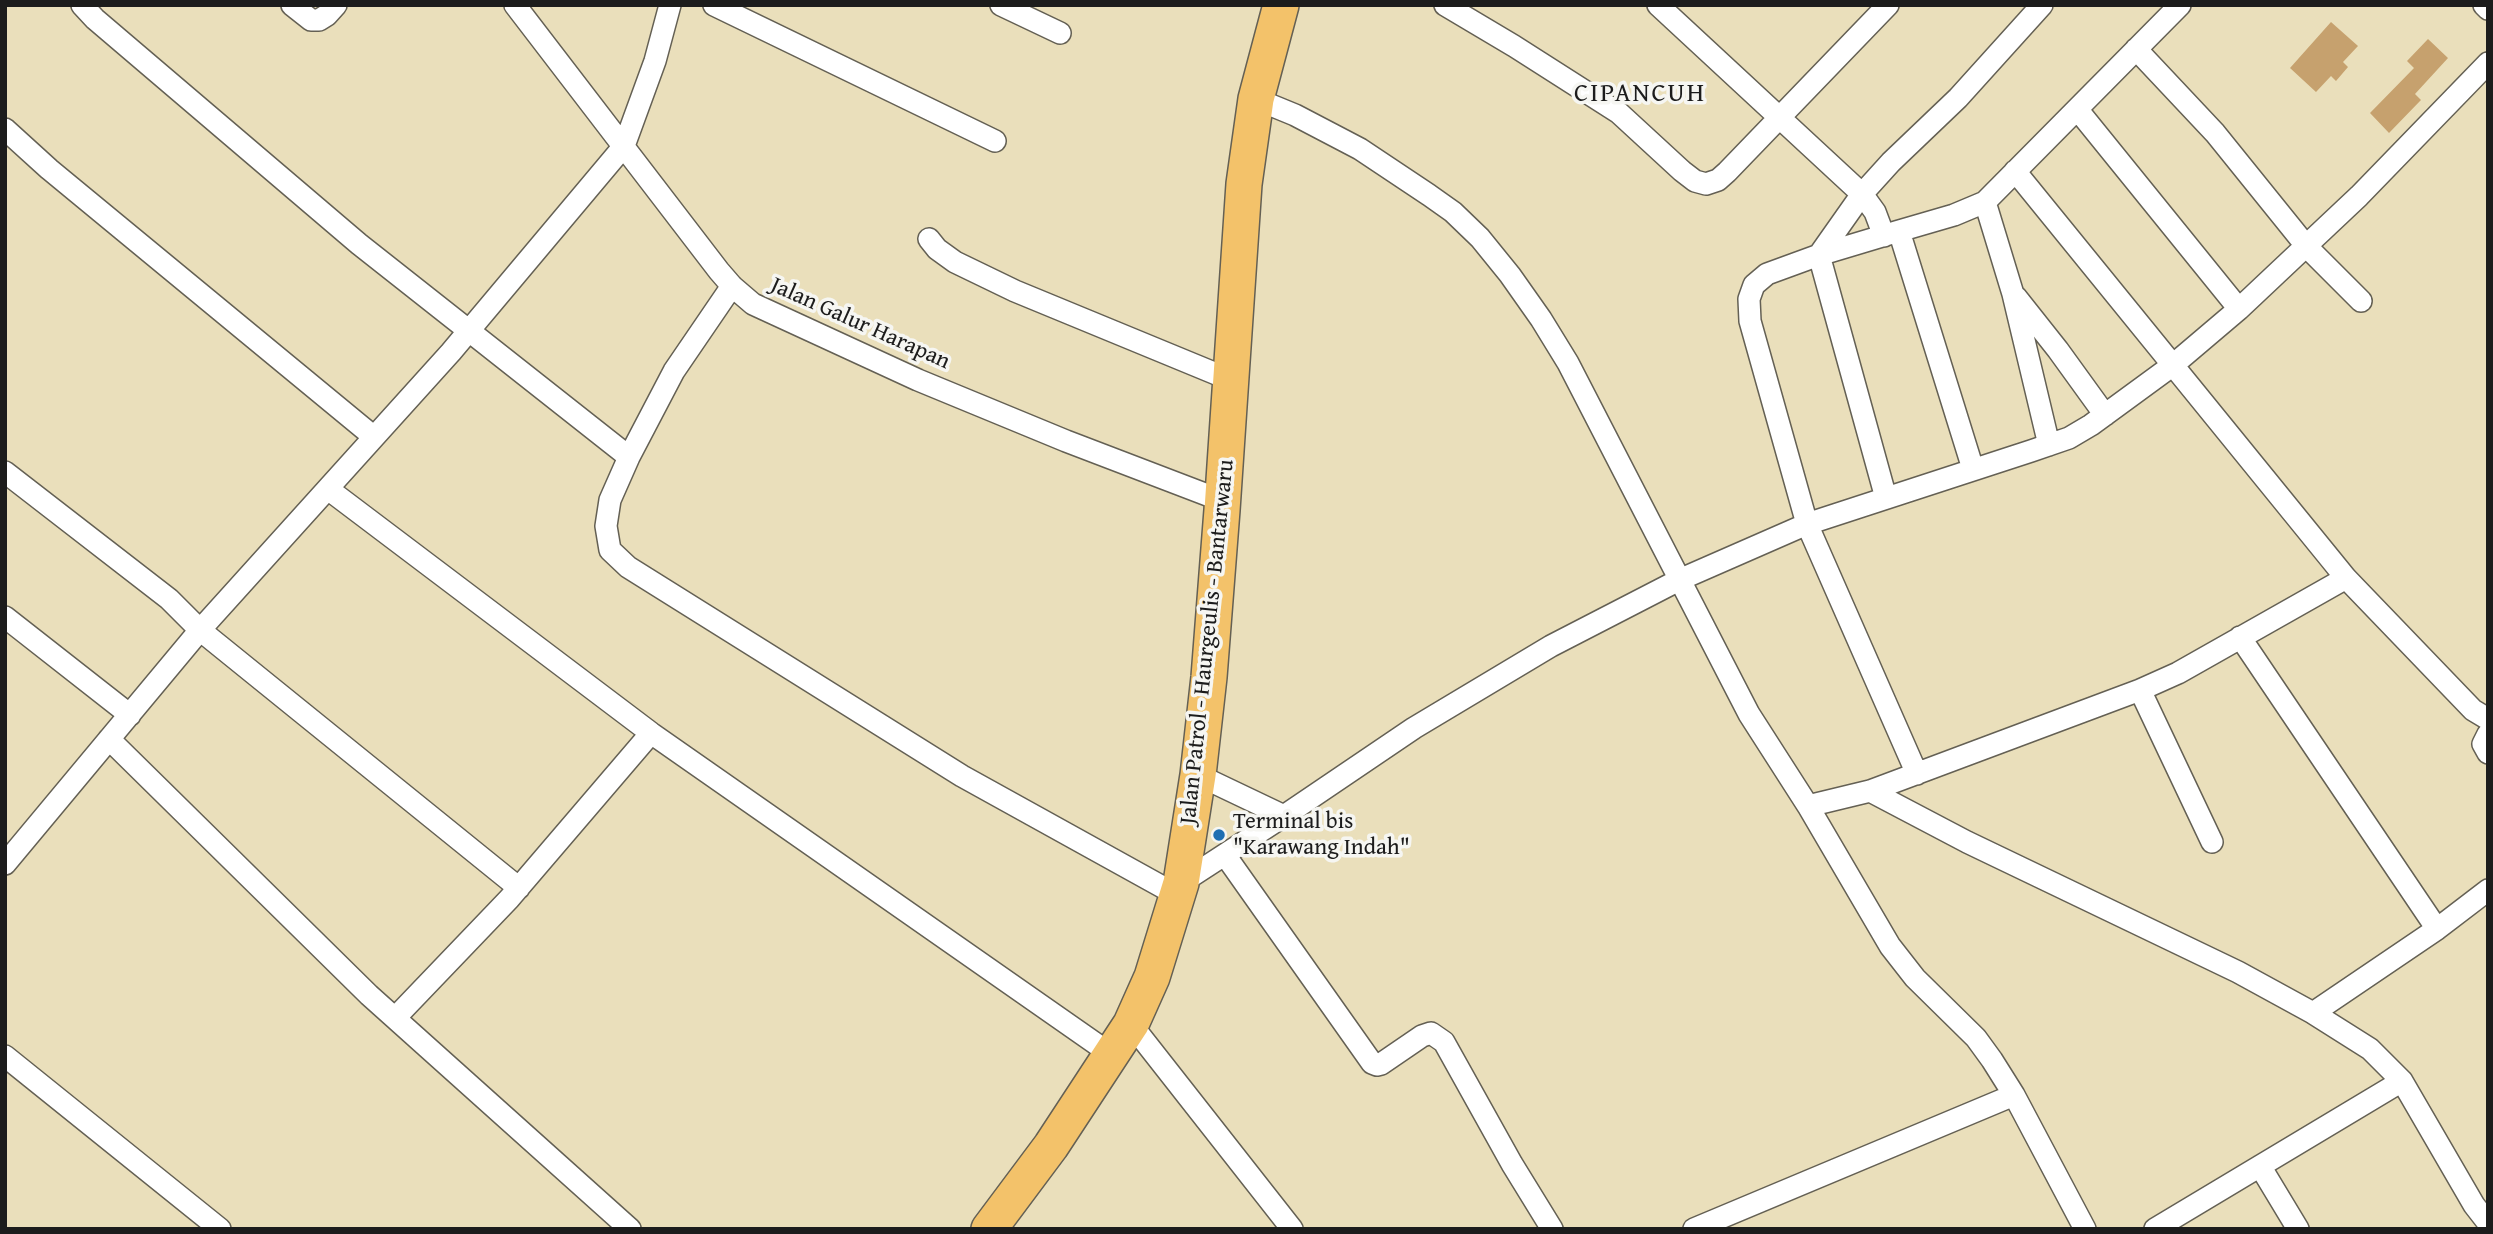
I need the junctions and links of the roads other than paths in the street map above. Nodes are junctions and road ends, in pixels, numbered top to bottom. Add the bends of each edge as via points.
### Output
1 (82, 5) edge
2 (292, 5) edge
3 (336, 5) edge
4 (515, 5) edge
5 (670, 5) edge
6 (714, 5) edge
7 (1001, 5) edge
8 (1445, 5) edge
9 (1658, 5) edge
10 (1888, 5) edge
11 (2042, 5) edge
12 (2180, 5) edge
13 (2484, 5) edge
14 (1276, 7) edge
15 (2488, 9) edge
16 (1060, 33) dead end
17 (2136, 49) junction
18 (2488, 63) edge
19 (1256, 99) junction
20 (2077, 109) junction
21 (1780, 118) junction
22 (5, 129) edge
23 (995, 141) dead end
24 (624, 146) junction
25 (2015, 171) junction
26 (1862, 194) junction
27 (1985, 202) junction
28 (1891, 233) junction
29 (929, 239) dead end
30 (2307, 247) junction
31 (1819, 255) junction
32 (732, 286) junction
33 (2013, 294) junction
34 (2361, 301) dead end
35 (2239, 309) junction
36 (469, 331) junction
37 (2173, 365) junction
38 (1231, 380) junction
39 (2105, 415) junction
40 (374, 437) junction
41 (2049, 444) junction
42 (629, 457) junction
43 (1973, 469) junction
44 (5, 472) edge
45 (328, 489) junction
46 (1886, 498) junction
47 (1223, 501) junction
48 (1807, 524) junction
49 (2346, 579) junction
50 (1679, 580) junction
51 (5, 617) edge
52 (200, 630) junction
53 (2240, 637) junction
54 (2140, 690) junction
55 (130, 715) junction
56 (2488, 719) edge
57 (650, 733) junction
58 (2488, 734) edge
59 (109, 739) junction
60 (2488, 753) edge
61 (1917, 774) junction
62 (1198, 775) junction
63 (1870, 791) junction
64 (1808, 806) junction
65 (1284, 816) junction
66 (2212, 842) dead end
67 (8, 853) edge
68 (1225, 855) junction
69 (519, 887) junction
70 (1179, 889) junction
71 (2488, 890) edge
72 (2437, 929) junction
73 (2313, 1013) junction
74 (395, 1018) junction
75 (1131, 1024) junction
76 (1112, 1055) junction
77 (5, 1056) edge
78 (2402, 1080) junction
79 (2014, 1096) junction
80 (2260, 1166) junction
81 (2488, 1223) edge
82 (220, 1229) edge
83 (630, 1229) edge
84 (989, 1229) edge
85 (1292, 1229) edge
86 (1552, 1229) edge
87 (1694, 1229) edge
88 (2085, 1229) edge
89 (2155, 1229) edge
90 (2298, 1229) edge

1 - 36 street via 319,211
2 - 3 street via 311,20 319,20
4 - 24 street, Jalan Galur Harapan
5 - 24 street
6 - 23 street
7 - 16 street
8 - 21 street via 1619,113 1695,181 1718,180
9 - 21 street
10 - 21 street
11 - 26 street
12 - 17 street
13 - 15 street
14 - 19 main road, Jalan Patrol - Haurgeulis - Bantarwaru
17 - 20 street
17 - 30 street via 2215,133
18 - 30 street
19 - 38 main road, Jalan Patrol - Haurgeulis - Bantarwaru via 1244,184
19 - 50 street via 1360,149 1453,212 1480,238 1561,352
20 - 25 street
20 - 35 street
21 - 26 street
22 - 40 street
24 - 32 street, Jalan Galur Harapan
24 - 36 street
25 - 27 street
25 - 37 street
26 - 28 street
26 - 31 street
27 - 28 street
27 - 33 street
28 - 31 street
28 - 43 street
29 - 38 street via 954,262 1015,291
30 - 34 street
30 - 35 street
31 - 46 street
31 - 48 street via 1767,274 1749,299 1750,321
32 - 42 street via 674,371
32 - 47 street, Jalan Galur Harapan via 762,310 918,380
33 - 39 street
33 - 41 street
35 - 37 street
36 - 40 street
36 - 42 street
37 - 39 street
37 - 49 street
38 - 47 main road, Jalan Patrol - Haurgeulis - Bantarwaru
39 - 41 street via 2069,438
40 - 45 street
41 - 43 street
42 - 70 street via 610,500 606,526 610,550 618,559 962,776
43 - 46 street
44 - 52 street via 169,599
45 - 52 street
45 - 57 street
46 - 48 street
47 - 62 main road, Jalan Patrol - Haurgeulis - Bantarwaru
48 - 50 street
48 - 61 street
49 - 53 street
49 - 56 street via 2473,710
50 - 64 street via 1737,695
50 - 65 street via 1539,653 1414,728
51 - 55 street
52 - 55 street
52 - 69 street
53 - 54 street
53 - 72 street
54 - 61 street
54 - 66 street
55 - 59 street
57 - 69 street
57 - 76 street
58 - 60 street via 2483,744
59 - 67 street
59 - 74 street
61 - 63 street
62 - 65 street
62 - 70 main road, Jalan Patrol - Haurgeulis - Bantarwaru
63 - 64 street
63 - 73 street
64 - 79 street via 1890,946 1914,978 1976,1038
65 - 68 street
68 - 70 street
68 - 86 street via 1372,1063 1381,1064 1431,1032 1444,1042
69 - 74 street
70 - 75 main road, Jalan Patrol - Haurgeulis - Bantarwaru via 1152,977
71 - 72 street
72 - 73 street
73 - 78 street via 2370,1049
74 - 83 street
75 - 76 main road, Jalan Patrol - Haurgeulis - Bantarwaru
75 - 85 street
76 - 84 main road, Jalan Patrol - Haurgeulis - Bantarwaru
77 - 82 street
78 - 80 street
78 - 81 street
79 - 87 street
79 - 88 street
80 - 89 street
80 - 90 street

